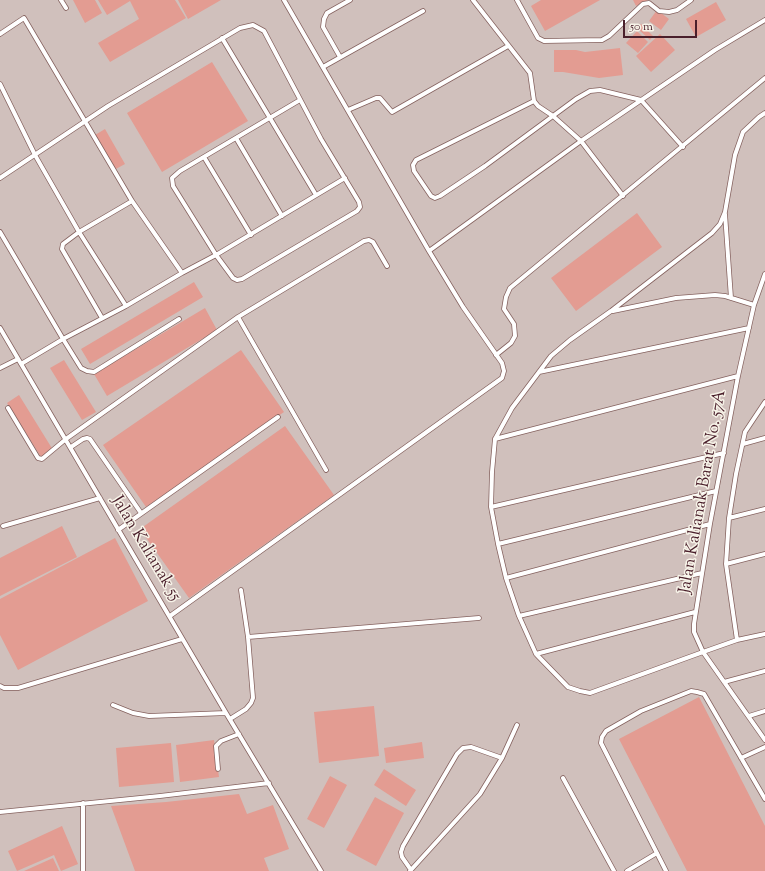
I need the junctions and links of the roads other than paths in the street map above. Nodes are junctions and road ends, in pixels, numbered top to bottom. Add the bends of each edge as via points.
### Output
1 (61, 0) edge
2 (284, 0) edge
3 (350, 0) edge
4 (473, 0) edge
5 (517, 0) edge
6 (691, 0) edge
7 (66, 8) dead end
8 (423, 11) dead end
9 (765, 20) edge
10 (0, 34) edge
11 (222, 38) junction
12 (508, 46) junction
13 (340, 57) junction
14 (323, 67) junction
15 (765, 78) edge
16 (0, 84) edge
17 (300, 100) junction
18 (641, 100) junction
19 (534, 101) junction
20 (348, 110) junction
21 (765, 113) edge
22 (553, 116) junction
23 (269, 118) junction
24 (85, 120) junction
25 (236, 138) junction
26 (581, 141) junction
27 (683, 147) junction
28 (36, 155) junction
29 (204, 157) junction
30 (0, 178) edge
31 (345, 178) junction
32 (316, 196) junction
33 (623, 196) junction
34 (132, 201) junction
35 (725, 212) junction
36 (282, 216) junction
37 (0, 232) edge
38 (80, 232) junction
39 (251, 235) junction
40 (429, 251) junction
41 (216, 255) junction
42 (387, 266) dead end
43 (182, 273) junction
44 (765, 274) edge
45 (731, 298) junction
46 (754, 305) junction
47 (126, 306) junction
48 (611, 311) junction
49 (238, 317) junction
50 (102, 318) junction
51 (179, 318) dead end
52 (0, 328) edge
53 (749, 328) junction
54 (2, 335) edge
55 (63, 339) junction
56 (496, 355) junction
57 (18, 358) junction
58 (22, 364) junction
59 (0, 368) edge
60 (539, 372) junction
61 (738, 376) junction
62 (765, 402) edge
63 (8, 408) dead end
64 (278, 417) dead end
65 (765, 438) edge
66 (66, 439) junction
67 (496, 439) junction
68 (743, 444) junction
69 (70, 447) junction
70 (724, 452) junction
71 (326, 470) dead end
72 (716, 491) junction
73 (100, 498) junction
74 (491, 507) junction
75 (765, 509) edge
76 (141, 513) junction
77 (729, 518) junction
78 (710, 524) junction
79 (3, 526) dead end
80 (118, 530) junction
81 (498, 544) junction
82 (765, 554) edge
83 (726, 564) junction
84 (702, 572) junction
85 (506, 578) junction
86 (241, 590) dead end
87 (695, 612) junction
88 (170, 616) junction
89 (519, 616) junction
90 (479, 618) dead end
91 (765, 634) edge
92 (248, 637) junction
93 (182, 639) junction
94 (737, 640) junction
95 (703, 652) junction
96 (536, 654) junction
97 (765, 671) edge
98 (724, 682) junction
99 (0, 686) edge
100 (113, 705) dead end
101 (765, 711) edge
102 (226, 713) junction
103 (749, 716) junction
104 (230, 719) junction
105 (517, 725) dead end
106 (239, 734) junction
107 (765, 740) edge
108 (765, 747) edge
109 (502, 758) junction
110 (741, 758) junction
111 (218, 769) dead end
112 (562, 778) dead end
113 (269, 783) junction
114 (765, 799) edge
115 (83, 803) junction
116 (0, 812) edge
117 (657, 853) junction
118 (83, 871) edge
119 (321, 871) edge
120 (410, 871) edge
121 (614, 871) edge
122 (627, 871) edge
123 (666, 871) edge

1 - 7 lane
2 - 14 lane
3 - 13 lane via 327,13 324,19 323,27
4 - 12 lane
5 - 6 lane via 538,38 544,42 602,40 643,4 649,3 659,11 669,12 677,10
8 - 13 lane
9 - 18 lane
10 - 24 lane via 24,18
11 - 17 lane via 240,28 253,25 264,31
11 - 23 lane
11 - 24 lane
12 - 19 lane via 530,73
12 - 20 lane via 392,112 380,98
13 - 14 lane
14 - 20 lane
15 - 27 lane
16 - 28 lane
17 - 23 lane
17 - 31 lane
18 - 22 lane via 600,90 590,91
18 - 26 lane
18 - 27 lane
19 - 22 lane
19 - 22 lane via 416,160 413,165 414,171 431,196 440,196
20 - 40 lane
21 - 35 lane via 743,132 735,155
22 - 26 lane
23 - 25 lane
23 - 32 lane
24 - 28 lane
24 - 34 lane
25 - 29 lane
25 - 36 lane
26 - 33 lane
26 - 40 lane
27 - 33 lane
28 - 30 lane
28 - 38 lane
29 - 39 lane
29 - 41 lane via 172,178 173,186
31 - 32 lane
31 - 41 lane via 360,207 350,215 242,279 233,278
32 - 36 lane
33 - 56 lane via 510,288 504,309 514,324 515,336 511,343
34 - 38 lane
34 - 43 lane
35 - 45 lane
35 - 48 lane via 720,224 712,233
36 - 39 lane
37 - 55 lane
38 - 47 lane
38 - 50 lane via 64,244 62,249
39 - 41 lane
40 - 56 lane
41 - 43 lane
42 - 49 lane via 373,242 364,241
43 - 47 lane
44 - 46 lane, Jalan Kalianak Barat No. 57A
45 - 46 lane
45 - 48 lane via 715,294 676,298
46 - 53 lane, Jalan Kalianak Barat No. 57A
47 - 50 lane
48 - 60 lane via 551,356
49 - 66 lane
49 - 71 lane
50 - 55 lane
51 - 55 lane via 94,372 81,368
52 - 54 lane, Jalan Kalianak 55
53 - 60 lane
53 - 61 lane, Jalan Kalianak Barat No. 57A
54 - 57 lane, Jalan Kalianak 55
55 - 58 lane
56 - 88 lane via 502,363 502,378
57 - 58 lane, Jalan Kalianak 55
57 - 59 lane
58 - 66 lane, Jalan Kalianak 55
60 - 67 lane via 512,408
61 - 67 lane
61 - 70 lane, Jalan Kalianak Barat No. 57A
62 - 68 lane, Jalan Kalianak Barat No. 57A via 745,432
63 - 66 lane via 40,460
64 - 76 lane
65 - 68 lane
66 - 69 lane, Jalan Kalianak 55
67 - 74 lane
68 - 77 lane, Jalan Kalianak Barat No. 57A
69 - 73 lane, Jalan Kalianak 55
69 - 76 lane via 83,439 90,439
70 - 72 lane, Jalan Kalianak Barat No. 57A
70 - 74 lane
72 - 78 lane, Jalan Kalianak Barat No. 57A
72 - 81 lane
73 - 79 lane
73 - 80 lane, Jalan Kalianak 55
74 - 81 lane
75 - 77 lane
76 - 80 lane
77 - 83 lane, Jalan Kalianak Barat No. 57A
78 - 84 lane, Jalan Kalianak Barat No. 57A
78 - 85 lane
80 - 88 lane, Jalan Kalianak 55
81 - 85 lane
82 - 83 lane
83 - 94 lane, Jalan Kalianak Barat No. 57A
84 - 87 lane, Jalan Kalianak Barat No. 57A
84 - 89 lane
85 - 89 lane
86 - 92 lane
87 - 95 lane, Jalan Kalianak Barat No. 57A via 694,632
87 - 96 lane
88 - 93 lane, Jalan Kalianak 55
89 - 96 lane
90 - 92 lane
91 - 94 lane
92 - 104 lane via 253,698 246,709
93 - 99 lane via 18,688
93 - 102 lane, Jalan Kalianak 55
94 - 95 lane
95 - 96 lane via 590,692 568,687
95 - 98 lane, Jalan Kalianak Barat No. 57A
97 - 98 lane
98 - 103 lane, Jalan Kalianak Barat No. 57A
100 - 102 lane via 149,716
101 - 103 lane
102 - 104 lane, Jalan Kalianak 55
103 - 107 lane, Jalan Kalianak Barat No. 57A
104 - 106 lane, Jalan Kalianak 55
105 - 109 lane
106 - 111 lane via 221,741 216,746
106 - 113 lane, Jalan Kalianak 55
108 - 110 lane
109 - 120 lane via 480,794
109 - 120 lane via 471,747 463,748 457,754 403,846 402,857
110 - 114 lane
110 - 117 lane via 704,694 691,691 641,711 606,731 601,743
112 - 121 lane
113 - 115 lane
113 - 119 lane, Jalan Kalianak 55
115 - 116 lane
115 - 118 lane
117 - 122 lane
117 - 123 lane

